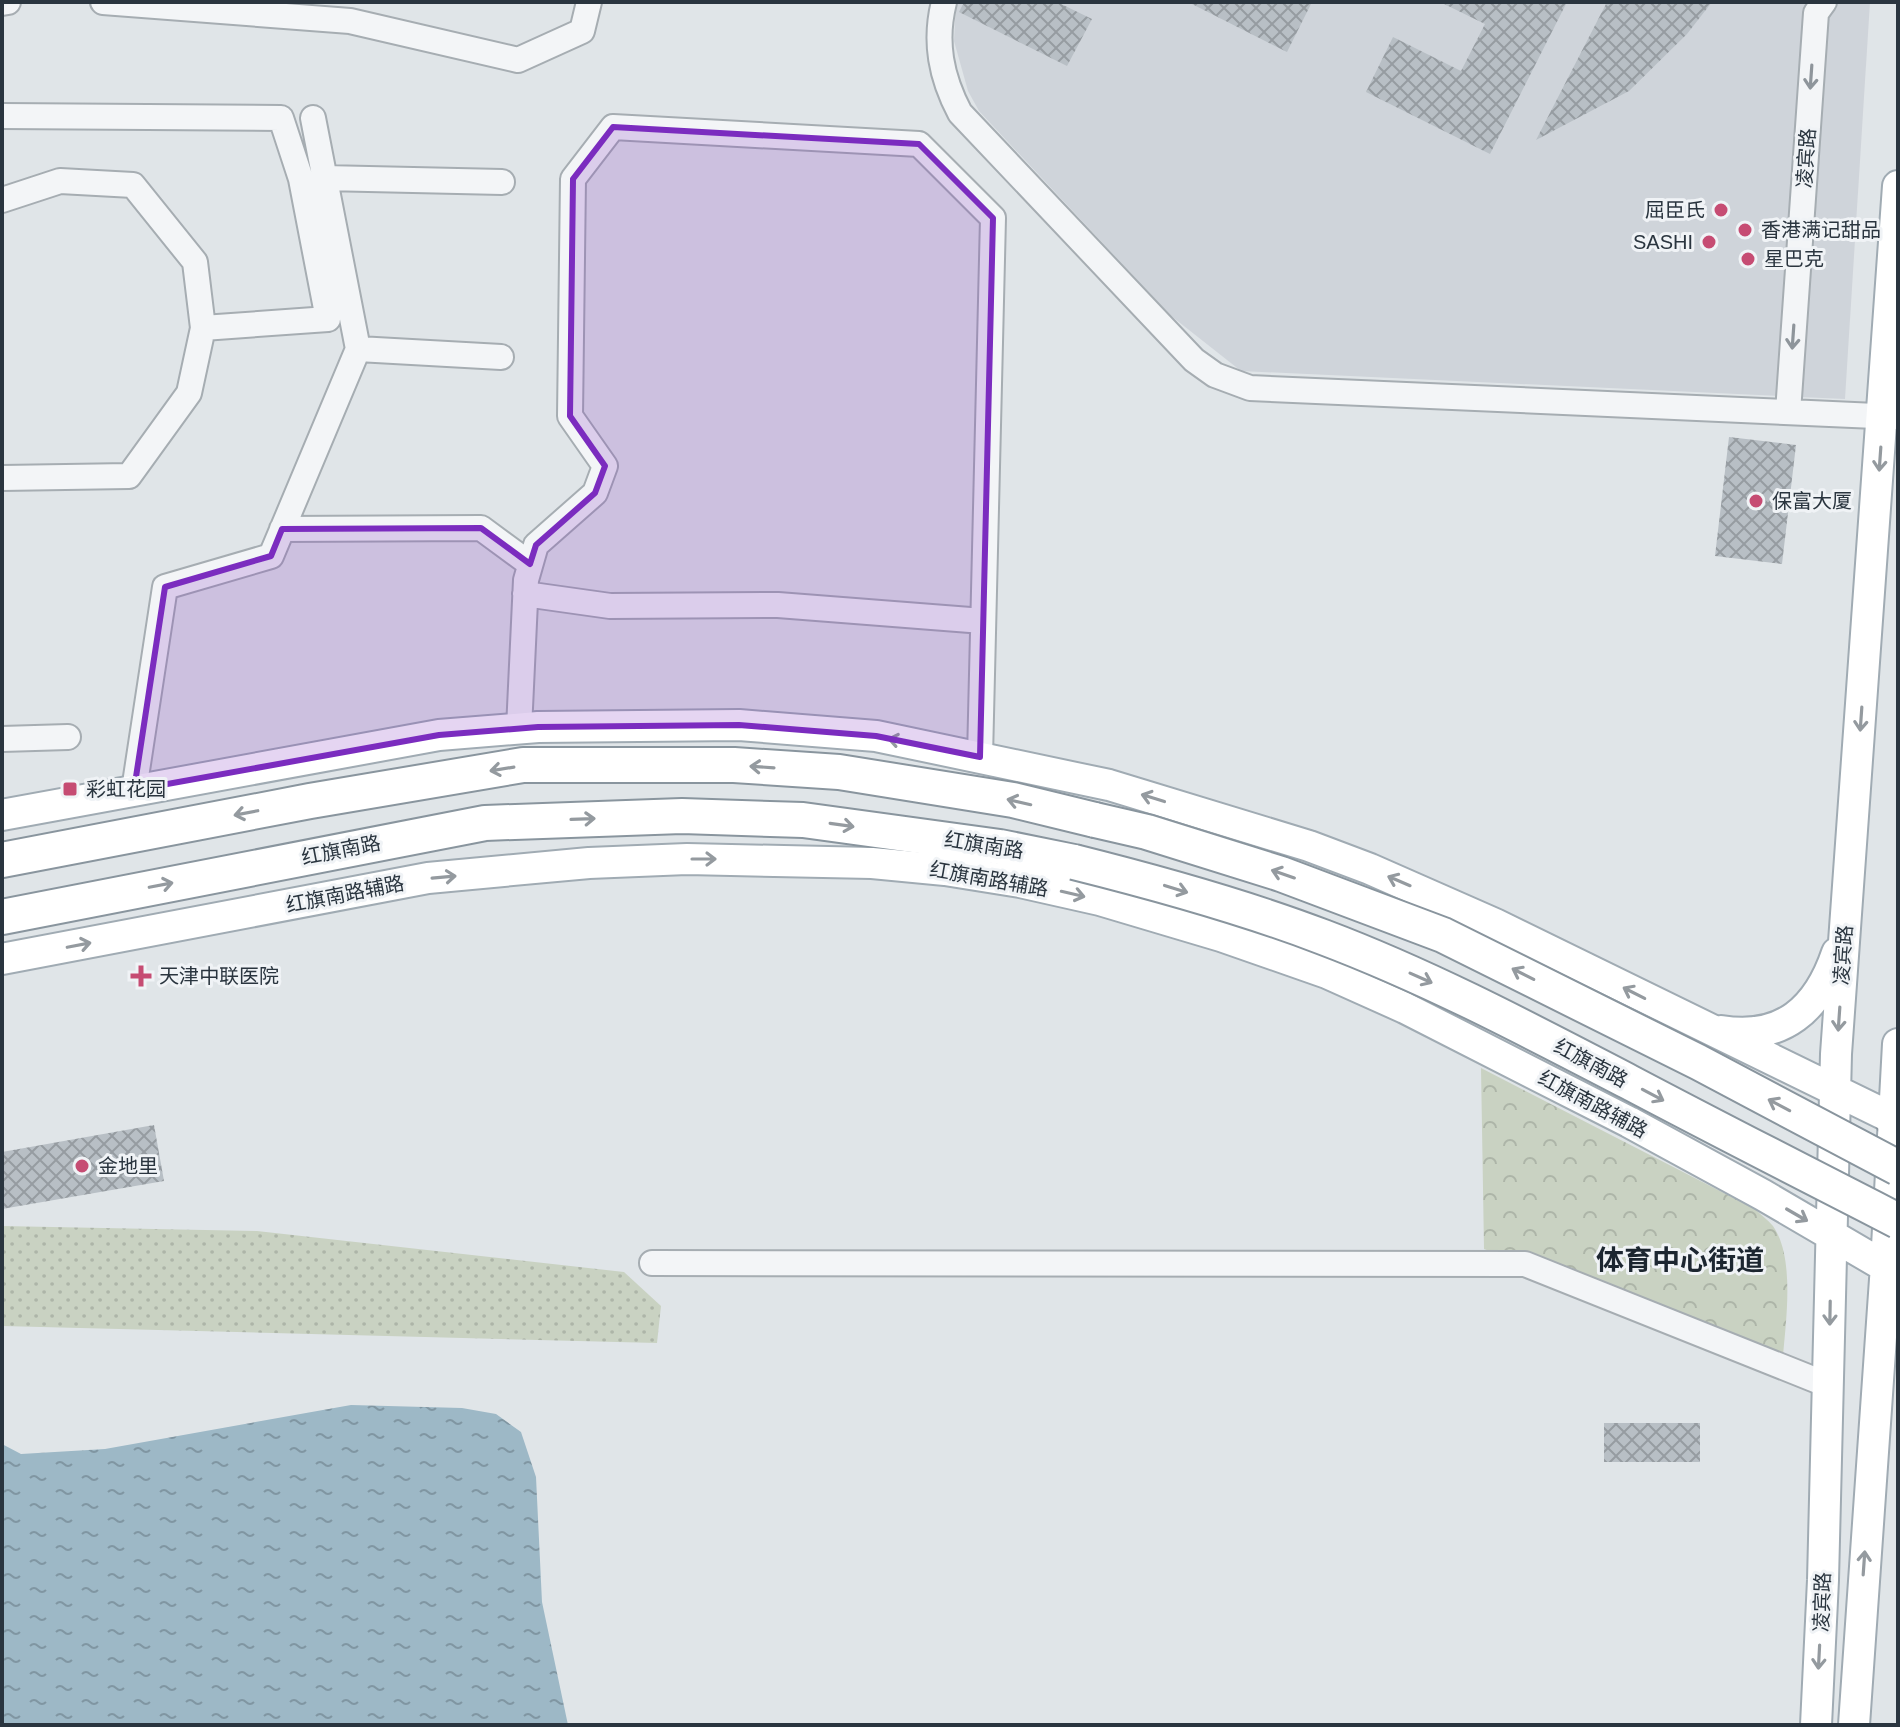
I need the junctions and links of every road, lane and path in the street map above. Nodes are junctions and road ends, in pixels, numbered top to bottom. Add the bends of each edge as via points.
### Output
1 (8, 2) edge
2 (103, 2) edge
3 (589, 2) edge
4 (944, 2) edge
5 (1824, 2) edge
6 (2, 3) edge
7 (2, 116) edge
8 (313, 118) dead end
9 (324, 178) junction
10 (502, 182) dead end
11 (1898, 186) edge
12 (2, 200) edge
13 (203, 328) junction
14 (358, 349) junction
15 (501, 357) dead end
16 (1788, 412) junction
17 (1890, 417) edge
18 (2, 478) edge
19 (282, 529) junction
20 (530, 564) junction
21 (525, 594) junction
22 (983, 621) junction
23 (519, 729) junction
24 (68, 737) dead end
25 (2, 739) edge
26 (980, 757) junction
27 (134, 790) junction
28 (2, 815) edge
29 (2, 860) edge
30 (2, 917) edge
31 (1845, 928) junction
32 (2, 959) edge
33 (1704, 1028) junction
34 (1836, 1054) junction
35 (1897, 1058) edge
36 (1835, 1093) junction
37 (1896, 1121) edge
38 (1898, 1168) edge
39 (1898, 1221) edge
40 (1832, 1235) junction
41 (652, 1263) dead end
42 (1894, 1270) edge
43 (1828, 1385) junction
44 (1816, 1725) edge
45 (1854, 1725) edge

1 - 6 street
2 - 3 street via 350,21 518,60 582,31
4 - 16 street via 940,62 960,113 1194,360 1215,375 1250,388
5 -> 16 street, 凌宾路 via 1816,13
7 - 13 street via 281,118 301,179 328,319
8 - 9 street
9 - 10 street
9 - 14 street
11 - 17 main road, 凌宾路
12 - 13 street via 60,181 133,185 195,262
13 - 18 street via 189,393 129,476
14 - 15 street
14 - 19 street
16 - 17 street
17 -> 31 main road, 凌宾路
19 - 20 street via 481,528
19 - 27 street via 271,556 165,587
20 - 21 street
20 - 22 street via 536,545 595,493 605,466 570,416 572,195 573,179 613,127 919,144 993,218
21 - 22 street via 610,606 778,605
21 - 23 street
22 - 26 street
26 -> 23 main road via 876,736 739,725
23 - 27 main road via 439,735
24 - 25 street
33 -> 26 main road via 1495,924 1358,864 1109,785
27 - 28 main road
38 -> 29 highway, bridge via 1443,935 1174,840 1013,800 839,772 734,765 523,765
30 -> 39 highway, 红旗南路, bridge via 485,823 682,816 803,820 1000,847 1154,882 1324,937 1478,1004
31 - 33 main road via 1824,984 1795,1018 1765,1031
31 -> 34 main road, 凌宾路
32 -> 40 main road, 红旗南路辅路 via 428,878 687,859 945,870 1100,900 1327,973 1629,1122
33 - 36 main road
34 - 35 main road via 1860,1085 1883,1084
34 - 36 main road, 凌宾路
35 - 37 main road, 凌宾路
36 - 37 main road
36 - 40 main road, 凌宾路
37 - 42 main road, 凌宾路
40 - 42 main road, 红旗南路辅路
40 -> 43 main road, 凌宾路
41 - 43 street via 1525,1264
45 -> 42 main road, 凌宾路
43 -> 44 main road, 凌宾路

